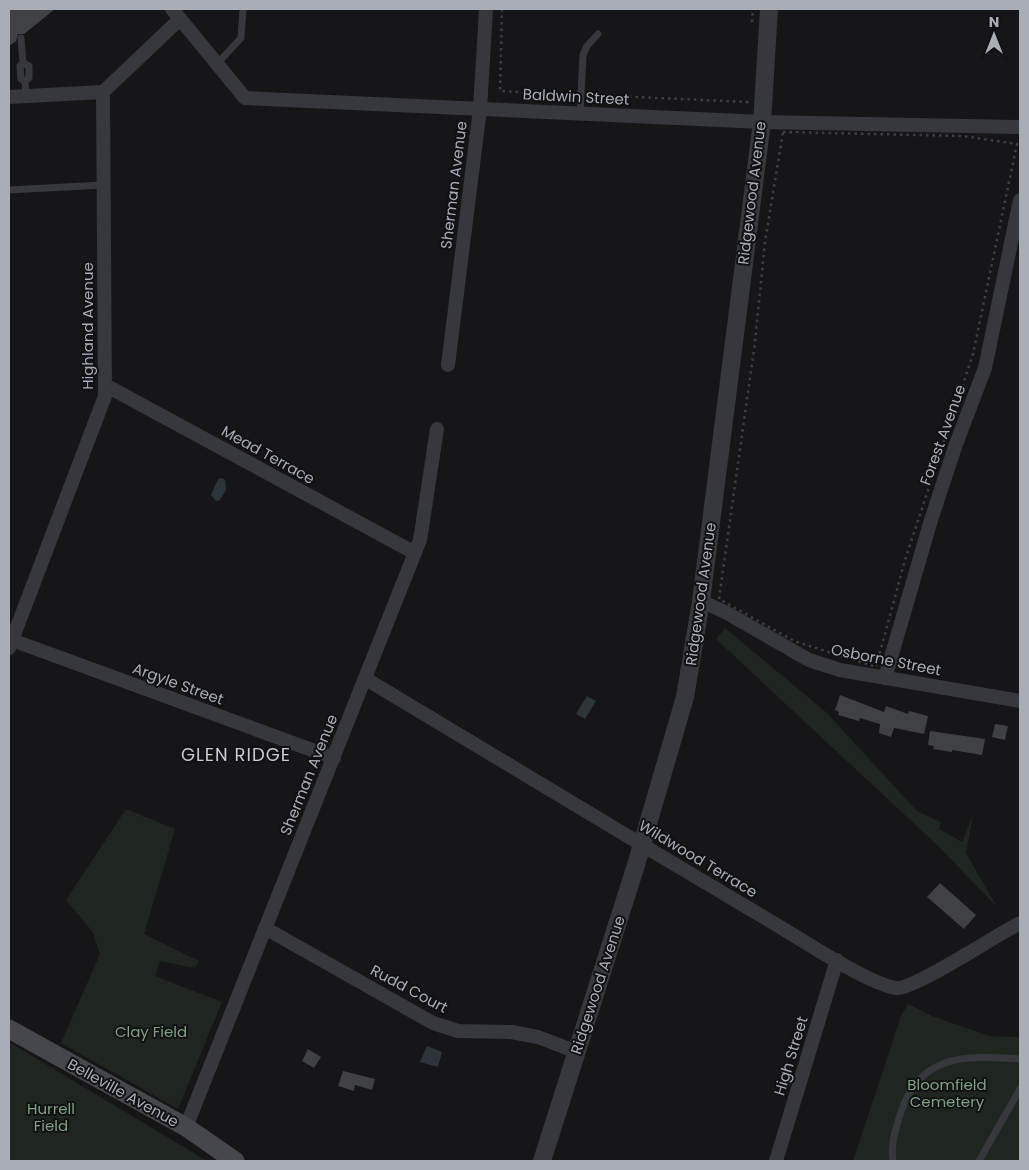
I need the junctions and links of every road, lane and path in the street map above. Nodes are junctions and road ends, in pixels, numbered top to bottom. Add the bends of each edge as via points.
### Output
1 (243, 9) edge
2 (486, 9) edge
3 (502, 9) edge
4 (769, 9) edge
5 (176, 14) edge
6 (598, 34) dead end
7 (21, 38) dead end
8 (217, 64) junction
9 (103, 92) junction
10 (581, 95) junction
11 (26, 96) junction
12 (9, 97) edge
13 (748, 102) dead end
14 (480, 109) junction
15 (580, 113) junction
16 (762, 122) junction
17 (1020, 127) edge
18 (783, 132) joint
19 (104, 185) junction
20 (9, 190) edge
21 (1020, 200) edge
22 (448, 365) dead end
23 (105, 384) junction
24 (437, 429) dead end
25 (415, 553) junction
26 (699, 608) junction
27 (10, 644) edge
28 (885, 678) junction
29 (366, 679) junction
30 (1020, 701) edge
31 (334, 758) junction
32 (642, 845) junction
33 (1020, 923) edge
34 (265, 928) junction
35 (837, 960) junction
36 (9, 1028) edge
37 (577, 1052) junction
38 (1020, 1059) edge
39 (1020, 1090) edge
40 (186, 1128) junction
41 (235, 1161) edge
42 (542, 1161) edge
43 (776, 1161) edge
44 (893, 1161) edge
45 (978, 1161) edge

1 - 8 lane via 241,38
2 - 14 street, Sherman Avenue
3 - 10 path via 500,92
4 - 16 street, Ridgewood Avenue
5 - 8 street, Baldwin Street
5 - 9 street via 162,35
6 - 10 lane via 583,55
7 - 11 lane via 23,63 28,66
8 - 14 street, Baldwin Street via 245,98
9 - 11 street
9 - 19 street, Highland Avenue
10 - 13 path
10 - 15 lane
11 - 12 street
14 - 15 street, Baldwin Street
14 - 22 street, Sherman Avenue
15 - 16 street, Baldwin Street
16 - 17 street, Baldwin Street
16 - 26 street, Ridgewood Avenue
18 - 18 path via 719,599 794,641 876,667 905,560 973,354 1017,144 963,136
19 - 20 lane
19 - 23 street, Highland Avenue
21 - 28 street, Forest Avenue via 985,368 931,520
23 - 25 street, Mead Terrace
23 - 27 street, Highland Avenue via 105,396
24 - 25 street, Sherman Avenue via 420,540
25 - 29 street, Sherman Avenue
26 - 28 street, Osborne Street via 725,612 809,660 840,670
26 - 32 street, Ridgewood Avenue via 681,716
27 - 31 street, Argyle Street
28 - 30 street, Osborne Street
29 - 31 street, Sherman Avenue
29 - 32 street, Wildwood Terrace
31 - 34 street, Sherman Avenue
32 - 35 street, Wildwood Terrace
32 - 37 street, Ridgewood Avenue
33 - 35 street, Wildwood Terrace via 918,982 899,988 886,986
34 - 37 street, Rudd Court via 433,1023 458,1031 510,1032 538,1037
34 - 40 street, Sherman Avenue
35 - 43 street, High Street
36 - 40 main road, Belleville Avenue
37 - 42 street, Ridgewood Avenue
38 - 44 lane via 955,1059 926,1071 904,1104 894,1140
39 - 45 lane
40 - 41 main road, Belleville Avenue

